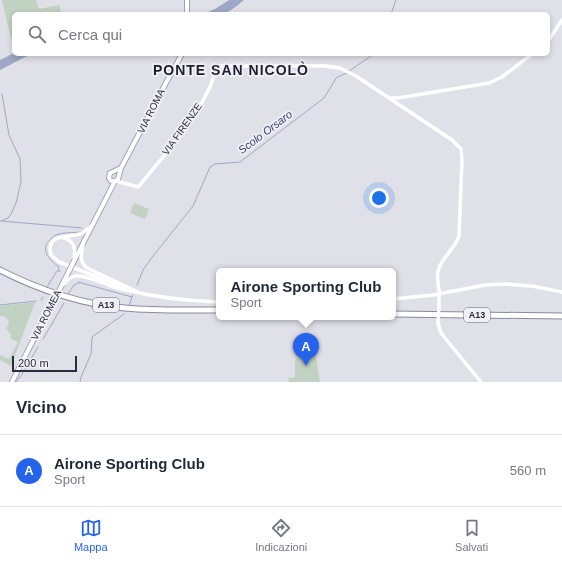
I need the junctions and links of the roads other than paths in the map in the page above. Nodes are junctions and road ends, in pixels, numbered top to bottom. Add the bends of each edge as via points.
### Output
1 (187, 0) edge
2 (187, 10) edge
3 (562, 20) edge
4 (550, 38) edge
5 (181, 56) edge
6 (529, 56) edge
7 (386, 96) junction
8 (395, 98) junction
9 (397, 104) junction
10 (121, 168) junction
11 (114, 172) junction
12 (110, 180) junction
13 (118, 180) junction
14 (111, 188) junction
15 (94, 222) junction
16 (61, 237) junction
17 (85, 240) junction
18 (77, 252) junction
19 (70, 269) joint
20 (0, 270) edge
21 (0, 274) edge
22 (59, 291) junction
23 (562, 292) edge
24 (145, 295) junction
25 (396, 299) edge
26 (216, 302) edge
27 (216, 310) edge
28 (396, 311) edge
29 (562, 312) edge
30 (216, 313) edge
31 (396, 314) edge
32 (562, 316) edge
33 (12, 382) edge
34 (481, 382) edge

1 - 2 main road
3 - 4 street
5 - 10 main road, VIA ROMA
6 - 8 street via 496,81
7 - 8 street
7 - 9 street
7 - 13 street, VIA FIRENZE via 336,67 217,66 211,85 194,114 138,187
8 - 9 street
9 - 34 street, bridge via 452,140 461,150 458,236 438,269 438,323 443,336
10 - 11 main road
10 - 13 main road, VIA ROMA
11 - 12 main road via 110,174
11 - 13 main road
12 - 13 main road
12 - 14 main road
13 - 14 main road, VIA ROMA
14 - 15 main road, VIA ROMA
15 - 16 street via 82,233
15 - 17 main road, VIA ROMA
16 - 18 street via 71,241
16 - 24 street via 50,247 51,255 57,261
17 - 18 main road, VIA ROMA
17 - 24 street via 81,257 85,266
18 - 19 main road, VIA ROMA, bridge
19 - 22 main road, VIA ROMEA
20 - 27 highway, A13 via 47,291 103,305 140,309
21 - 30 highway, A13 via 45,294 102,308 140,312
22 - 24 street via 72,277 82,276
22 - 33 main road, VIA ROMEA, bridge
23 - 25 street via 506,284
24 - 26 street
28 - 29 highway, A13
31 - 32 highway, A13

